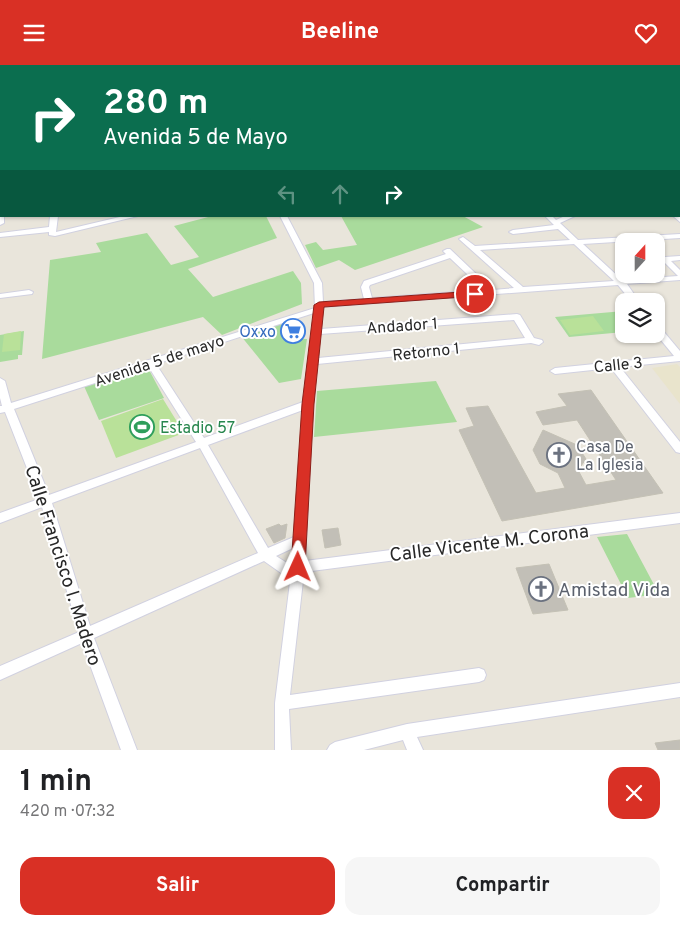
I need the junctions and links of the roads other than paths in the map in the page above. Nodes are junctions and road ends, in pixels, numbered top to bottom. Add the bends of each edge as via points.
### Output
1 (244, 65) edge
2 (250, 65) edge
3 (54, 217) edge
4 (129, 217) edge
5 (285, 217) edge
6 (549, 217) edge
7 (570, 217) edge
8 (557, 225) junction
9 (52, 231) junction
10 (513, 232) dead end
11 (0, 235) edge
12 (680, 235) edge
13 (463, 239) dead end
14 (576, 242) junction
15 (473, 248) junction
16 (680, 258) edge
17 (680, 274) edge
18 (665, 277) edge
19 (680, 278) edge
20 (627, 283) edge
21 (622, 284) junction
22 (522, 291) junction
23 (29, 292) dead end
24 (492, 293) junction
25 (629, 293) edge
26 (0, 296) edge
27 (369, 301) junction
28 (319, 307) junction
29 (317, 331) junction
30 (665, 339) edge
31 (535, 341) joint
32 (680, 357) edge
33 (314, 361) junction
34 (150, 362) junction
35 (614, 365) junction
36 (555, 371) dead end
37 (0, 381) edge
38 (308, 404) junction
39 (4, 409) edge
40 (202, 443) junction
41 (680, 449) edge
42 (46, 501) junction
43 (0, 518) edge
44 (680, 518) edge
45 (299, 540) junction
46 (266, 555) junction
47 (298, 567) junction
48 (86, 634) junction
49 (0, 673) edge
50 (479, 675) dead end
51 (680, 690) edge
52 (282, 703) junction
53 (407, 731) junction
54 (128, 750) edge
55 (283, 750) edge
56 (335, 750) edge
57 (416, 750) edge

1 - 2 street
3 - 9 street
4 - 9 street
5 - 28 street via 318,283
6 - 8 street
7 - 8 street
8 - 10 street
8 - 14 street
9 - 11 street
12 - 14 street
13 - 15 street
14 - 15 street
14 - 21 street
15 - 22 street
16 - 17 street via 665,259
18 - 19 street
20 - 21 street
21 - 22 street
21 - 25 street
22 - 24 street
23 - 26 street
24 - 27 street
24 - 27 street via 449,253 367,283
27 - 28 street
28 - 29 street
28 - 34 street, Avenida 5 de mayo
29 - 31 street, Andador 1 via 517,317
29 - 33 street
30 - 32 street
31 - 33 street, Retorno 1
32 - 35 street, Calle 3
33 - 38 street
34 - 39 street, Avenida 5 de mayo
34 - 40 street
35 - 36 street, Calle 3
35 - 41 street
37 - 39 street, Calle Francisco I. Madero
38 - 40 street
38 - 45 street
39 - 42 street, Calle Francisco I. Madero
40 - 42 street
40 - 46 street
42 - 43 street
42 - 48 street, Calle Francisco I. Madero
44 - 47 street, Calle Vicente M. Corona
45 - 46 street
45 - 47 street
46 - 47 street, Calle Vicente M. Corona via 285,569
46 - 48 street
47 - 52 street
48 - 49 street
48 - 54 street, Calle Francisco I. Madero
50 - 52 street
51 - 53 street
52 - 55 street
53 - 56 street
53 - 57 street

